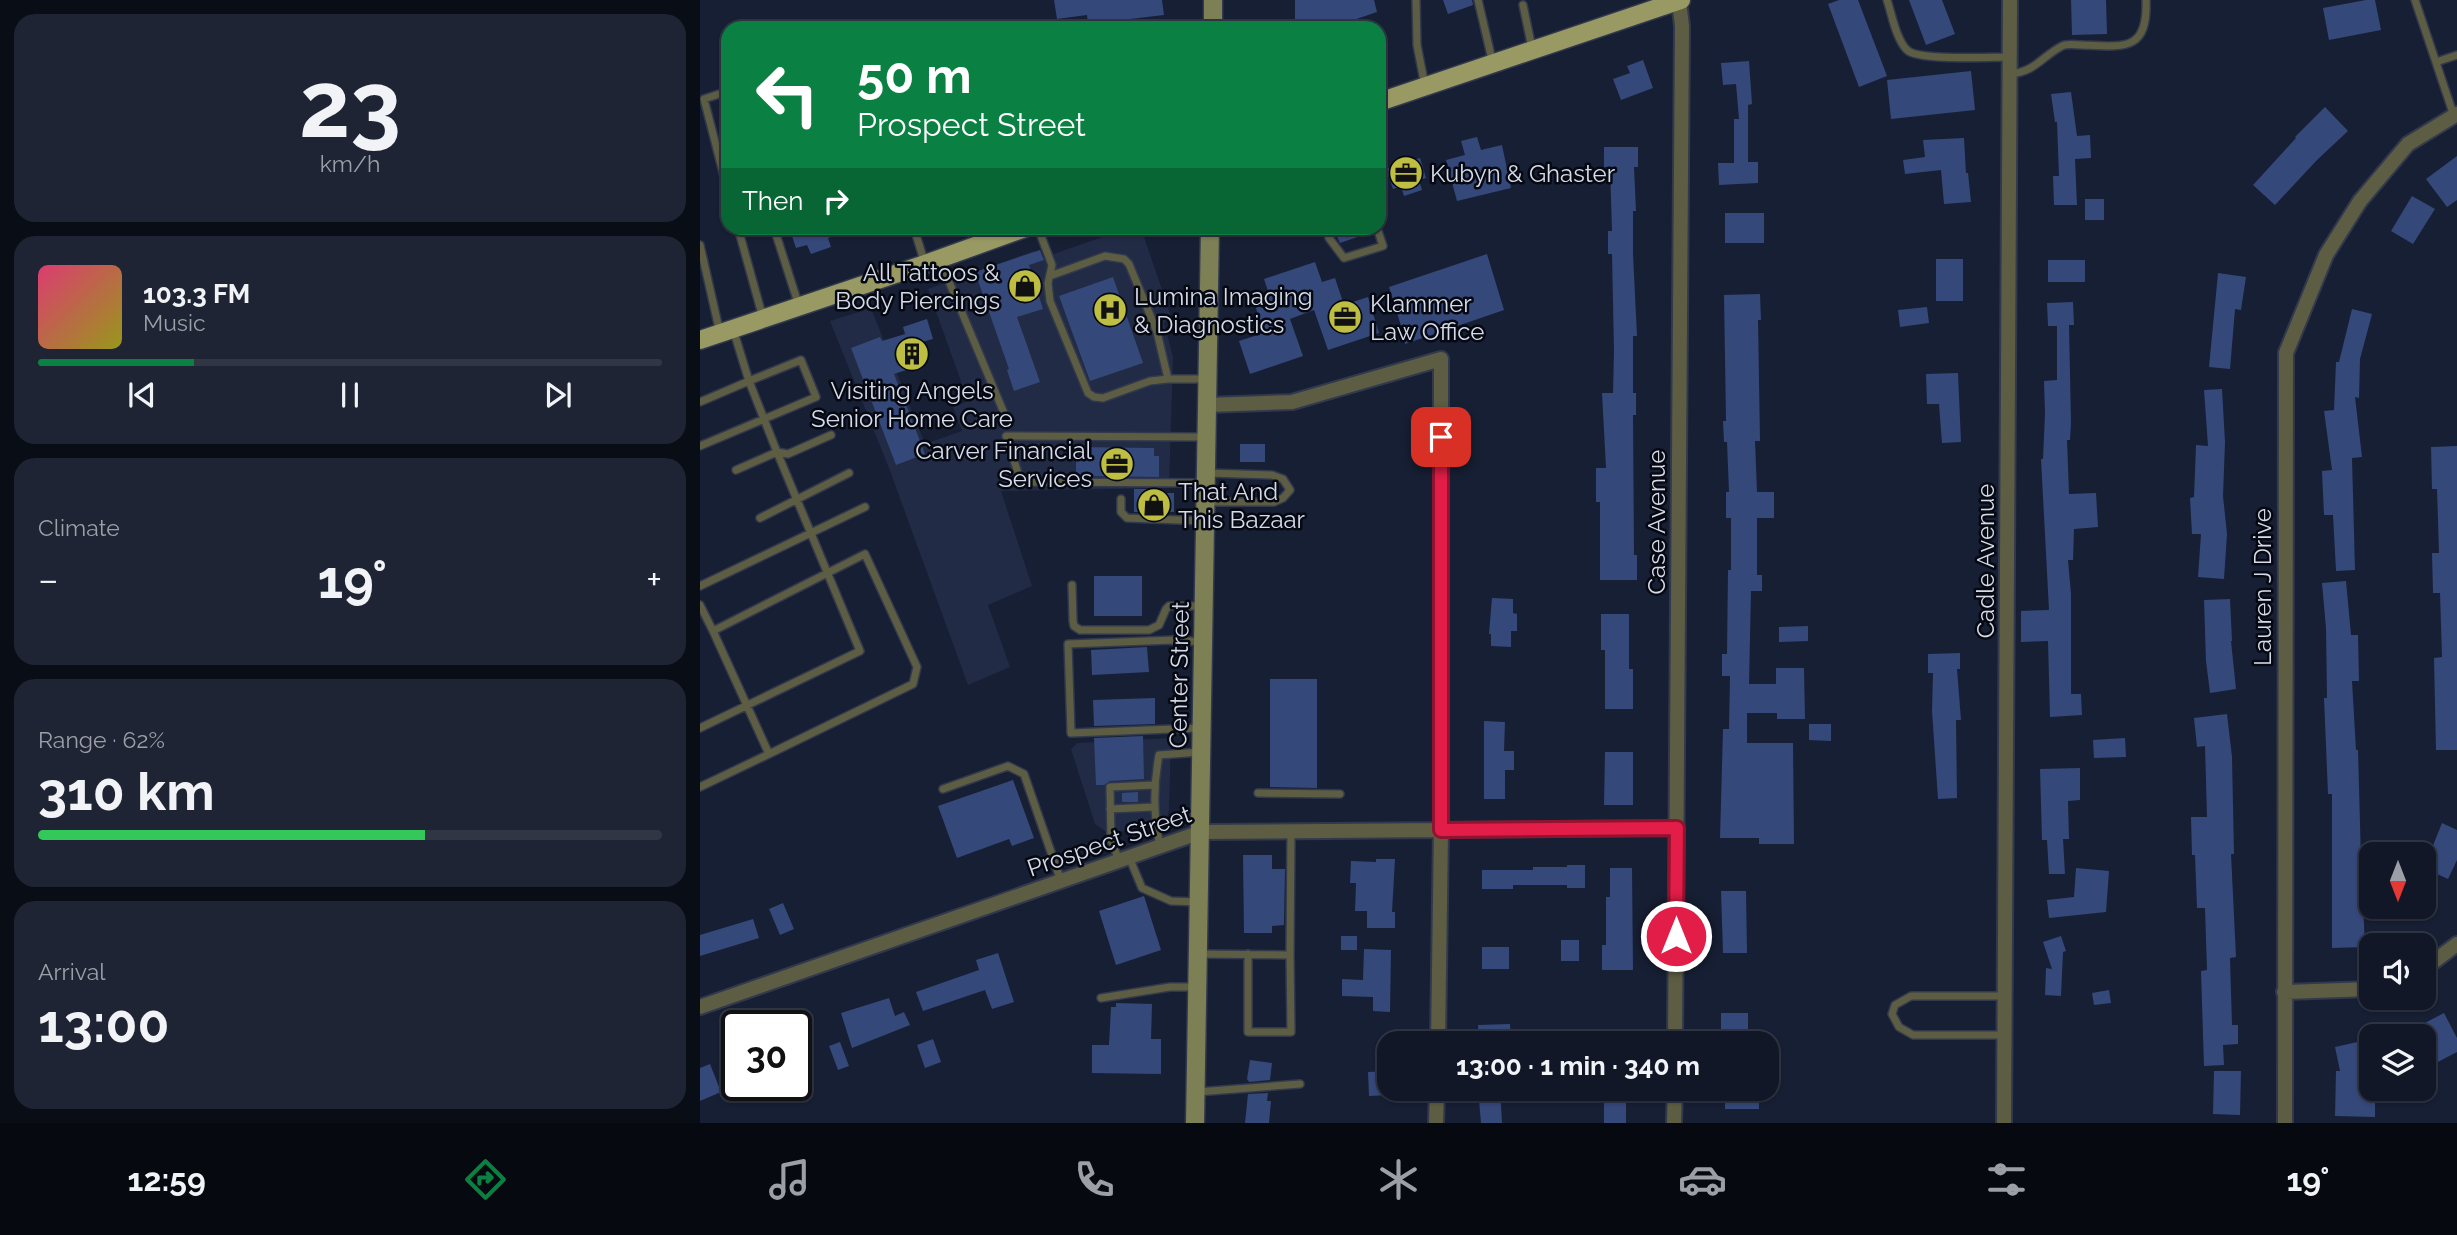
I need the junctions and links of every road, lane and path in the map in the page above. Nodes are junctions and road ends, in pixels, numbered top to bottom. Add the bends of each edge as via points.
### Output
1 (1213, 0) edge
2 (1416, 0) edge
3 (1478, 0) edge
4 (1680, 0) edge
5 (1887, 0) edge
6 (2010, 0) edge
7 (2146, 0) edge
8 (2415, 0) edge
9 (1522, 5) dead end
10 (1213, 21) edge
11 (1532, 50) junction
12 (2457, 55) edge
13 (2010, 57) junction
14 (2436, 62) junction
15 (1493, 64) junction
16 (2010, 74) junction
17 (1425, 86) junction
18 (721, 93) edge
19 (1386, 100) edge
20 (2455, 115) edge
21 (721, 165) edge
22 (740, 235) edge
23 (776, 235) edge
24 (918, 235) edge
25 (1006, 235) edge
26 (1041, 235) edge
27 (1210, 235) edge
28 (1328, 235) edge
29 (1379, 235) edge
30 (700, 245) edge
31 (933, 262) junction
32 (1049, 276) junction
33 (799, 307) junction
34 (763, 319) junction
35 (727, 331) junction
36 (700, 340) edge
37 (1168, 379) junction
38 (1208, 379) junction
39 (749, 381) junction
40 (700, 402) edge
41 (1207, 405) junction
42 (1004, 413) dead end
43 (764, 419) junction
44 (831, 435) dead end
45 (1207, 437) junction
46 (700, 446) edge
47 (777, 452) junction
48 (736, 470) dead end
49 (849, 473) dead end
50 (1207, 478) junction
51 (796, 499) junction
52 (1121, 499) dead end
53 (1206, 502) junction
54 (865, 507) dead end
55 (760, 518) dead end
56 (1206, 522) junction
57 (811, 533) junction
58 (827, 572) junction
59 (1072, 585) dead end
60 (700, 586) edge
61 (700, 605) edge
62 (1204, 606) junction
63 (713, 631) junction
64 (1203, 642) junction
65 (747, 705) junction
66 (700, 728) edge
67 (1203, 728) junction
68 (1202, 752) junction
69 (769, 754) junction
70 (1154, 785) junction
71 (700, 787) edge
72 (943, 789) dead end
73 (1258, 793) dead end
74 (1340, 794) dead end
75 (1154, 807) junction
76 (1110, 809) junction
77 (1677, 828) junction
78 (1441, 830) junction
79 (1291, 831) junction
80 (1200, 832) junction
81 (1160, 846) junction
82 (1124, 859) junction
83 (1061, 881) junction
84 (1199, 902) junction
85 (2457, 944) edge
86 (1198, 954) junction
87 (1248, 954) junction
88 (1290, 955) junction
89 (2436, 962) edge
90 (1198, 987) junction
91 (2359, 989) edge
92 (2284, 992) junction
93 (2005, 996) junction
94 (1101, 998) dead end
95 (700, 1007) edge
96 (1437, 1031) edge
97 (1675, 1031) edge
98 (2004, 1035) junction
99 (1300, 1084) dead end
100 (1196, 1093) junction
101 (1437, 1101) edge
102 (1675, 1101) edge
103 (1195, 1123) edge
104 (1436, 1123) edge
105 (1674, 1123) edge
106 (2004, 1123) edge
107 (2285, 1123) edge

1 - 10 main road
2 - 17 lane via 1417,45
3 - 15 lane
4 - 11 main road
4 - 77 street, Case Avenue
5 - 13 lane via 1908,52 1923,57
6 - 13 street, Cadle Avenue
7 - 16 lane via 2143,34 2131,44 2064,45 2032,69
8 - 14 lane
9 - 11 lane
11 - 15 main road
12 - 14 lane
13 - 16 street, Cadle Avenue
14 - 20 lane
15 - 17 main road
16 - 93 street, Cadle Avenue
17 - 19 main road
18 - 21 lane via 704,99
20 - 92 street, Lauren J Drive via 2408,144 2360,201 2326,255 2286,353
22 - 34 lane
23 - 33 lane
24 - 31 lane
25 - 31 main road
26 - 32 lane via 1052,265
27 - 38 main road, Center Street
28 - 29 lane via 1344,258 1383,246
30 - 35 lane
31 - 33 main road
31 - 42 lane
32 - 37 lane via 1105,256 1124,258 1157,332
32 - 37 lane via 1050,301 1088,393 1103,398 1141,383
33 - 34 main road
34 - 35 main road
35 - 36 main road
35 - 39 lane
37 - 38 lane
38 - 41 main road, Center Street
39 - 40 lane
39 - 43 lane
39 - 43 lane via 801,360 816,397
41 - 45 main road, Center Street
41 - 78 street via 1292,402 1441,359
43 - 46 lane
43 - 47 lane
44 - 47 lane via 788,454
45 - 50 main road, Center Street
45 - 50 lane via 1006,436 1021,482
47 - 48 lane
47 - 51 lane
49 - 51 lane
50 - 53 main road, Center Street
50 - 53 lane via 1272,475 1283,479 1290,490 1274,502
51 - 55 lane
51 - 57 lane
52 - 56 lane via 1122,515 1127,518
53 - 56 main road, Center Street
54 - 57 lane
56 - 62 main road, Center Street
57 - 58 lane
57 - 60 lane
58 - 63 lane
58 - 65 lane via 860,651
58 - 69 lane via 865,554 917,667 913,684
59 - 62 lane via 1073,621 1080,630 1149,630 1159,625 1169,606
61 - 63 lane
62 - 64 main road, Center Street
63 - 65 lane
64 - 67 main road, Center Street
64 - 67 lane via 1069,644 1071,733
65 - 66 lane
65 - 69 lane
67 - 68 main road, Center Street
68 - 70 lane via 1159,755
68 - 80 main road, Center Street
69 - 71 lane
70 - 75 lane
70 - 76 lane via 1110,787
72 - 83 lane via 1008,766 1024,774
73 - 74 lane
75 - 76 lane
75 - 81 lane
76 - 82 lane via 1111,840
77 - 78 street, Prospect Street
77 - 97 street, Case Avenue
78 - 79 street, Prospect Street
78 - 96 street
79 - 80 street, Prospect Street
79 - 88 lane
80 - 81 street, Prospect Street
80 - 84 main road, Center Street
81 - 82 street, Prospect Street
82 - 83 street, Prospect Street
82 - 84 lane via 1142,888 1171,901
83 - 95 street, Prospect Street
84 - 86 main road, Center Street
85 - 89 street
86 - 87 lane
86 - 90 main road, Center Street
87 - 88 lane
87 - 88 lane via 1248,1032 1291,1032
90 - 94 lane
90 - 100 main road, Center Street
91 - 92 street
92 - 107 street, Lauren J Drive
93 - 98 street, Cadle Avenue
93 - 98 lane via 1911,996 1895,1005 1892,1014 1899,1027 1913,1035
98 - 106 street, Cadle Avenue
99 - 100 lane
100 - 103 main road, Center Street
101 - 104 street
102 - 105 street

